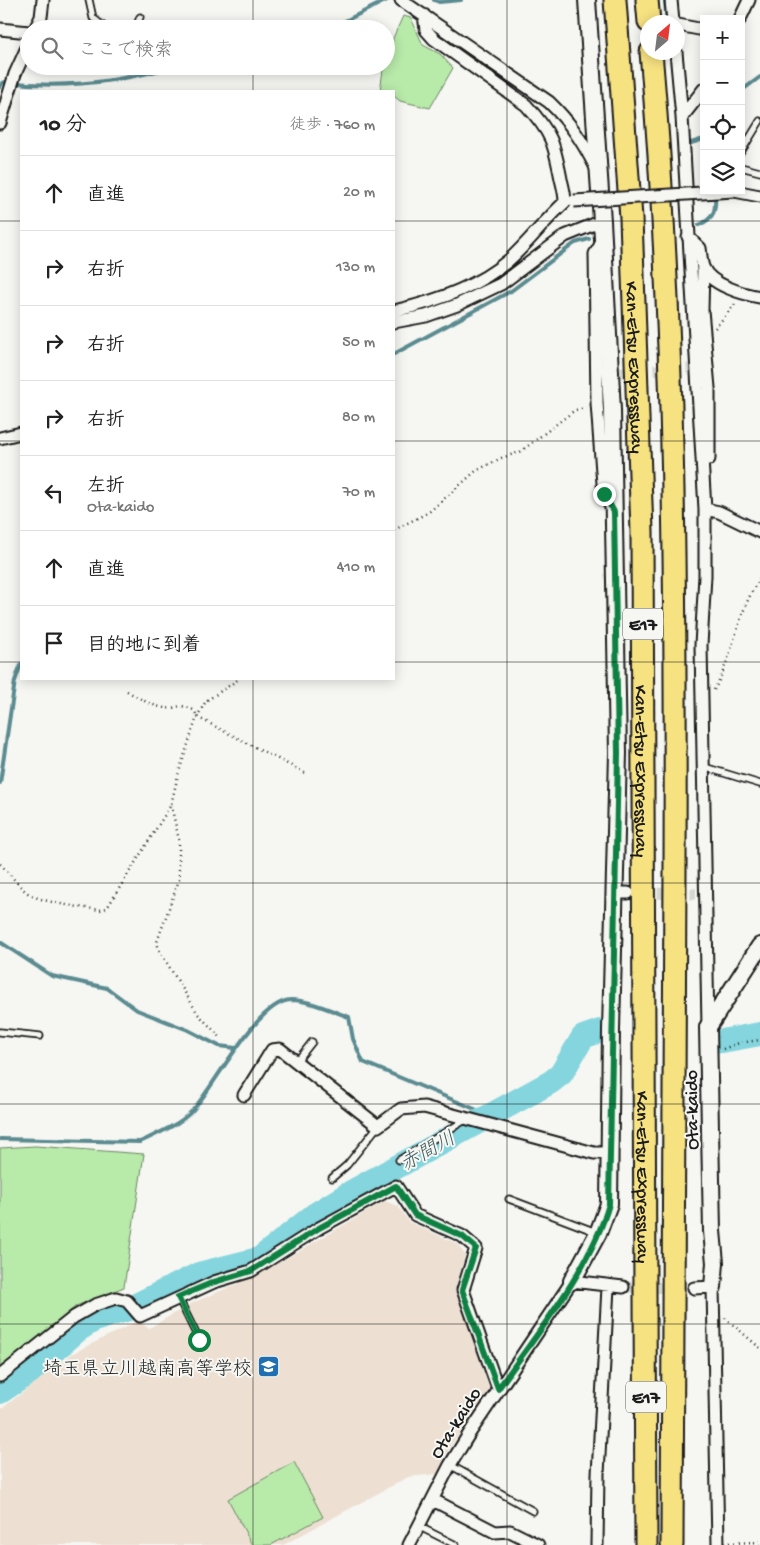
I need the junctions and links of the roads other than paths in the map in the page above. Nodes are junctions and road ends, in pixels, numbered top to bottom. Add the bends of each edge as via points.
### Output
1 (43, 0) edge
2 (89, 0) edge
3 (401, 0) edge
4 (587, 0) edge
5 (615, 0) edge
6 (646, 0) edge
7 (671, 0) edge
8 (748, 0) edge
9 (424, 15) junction
10 (647, 15) edge
11 (672, 15) edge
12 (742, 15) edge
13 (140, 17) dead end
14 (40, 20) edge
15 (96, 20) edge
16 (139, 20) edge
17 (685, 26) edge
18 (0, 29) edge
19 (700, 29) edge
20 (20, 31) edge
21 (652, 60) edge
22 (677, 60) edge
23 (20, 63) edge
24 (700, 94) edge
25 (682, 117) junction
26 (760, 121) edge
27 (0, 123) edge
28 (742, 150) edge
29 (745, 168) edge
30 (760, 172) edge
31 (599, 174) junction
32 (760, 196) edge
33 (570, 202) junction
34 (602, 222) junction
35 (688, 237) junction
36 (704, 268) junction
37 (760, 297) edge
38 (395, 311) edge
39 (395, 322) edge
40 (20, 433) edge
41 (0, 438) edge
42 (704, 505) junction
43 (760, 532) edge
44 (704, 767) junction
45 (760, 784) edge
46 (760, 946) edge
47 (708, 1027) junction
48 (0, 1032) edge
49 (40, 1036) dead end
50 (312, 1042) dead end
51 (297, 1061) junction
52 (244, 1095) dead end
53 (476, 1120) junction
54 (378, 1126) junction
55 (609, 1153) junction
56 (399, 1160) dead end
57 (332, 1178) dead end
58 (509, 1199) dead end
59 (598, 1233) junction
60 (572, 1282) junction
61 (608, 1287) junction
62 (623, 1287) tunnel mouth
63 (713, 1287) junction
64 (694, 1288) tunnel mouth
65 (178, 1297) junction
66 (199, 1340) dead end
67 (0, 1376) edge
68 (498, 1389) junction
69 (450, 1465) junction
70 (434, 1500) junction
71 (533, 1511) dead end
72 (420, 1526) junction
73 (718, 1544) edge
74 (410, 1545) edge
75 (456, 1545) edge
76 (538, 1545) edge
77 (597, 1545) edge
78 (646, 1545) edge
79 (672, 1545) edge

1 - 14 street
2 - 15 lane
3 - 9 street
4 - 31 street
5 - 78 highway, Kan-Etsu Expressway / E17 via 631,218 642,532
6 - 10 highway
7 - 11 street
8 - 12 street
9 - 31 street via 549,102 580,137
9 - 33 street via 426,30 434,39 526,105 538,118 558,153
13 - 16 lane
17 - 19 street
18 - 20 street
21 - 79 highway, Kan-Etsu Expressway / E17 via 664,217 674,532
22 - 25 street
23 - 27 street
24 - 25 street
25 - 35 street
26 - 28 lane
29 - 30 lane
31 - 34 street
32 - 33 street, bridge via 734,191
33 - 38 street via 508,260 479,282 439,299
34 - 39 street via 565,236 501,284 457,305 426,316
34 - 55 street via 612,410 621,893
35 - 36 street via 700,248
35 - 42 street
36 - 37 street via 711,277 735,291
36 - 42 street via 702,310 709,388 709,467
40 - 41 street
42 - 43 street
42 - 44 street via 705,576 701,645
44 - 45 lane
44 - 47 street via 701,894
46 - 47 street
47 - 63 street, Ota-kaido
48 - 49 lane
50 - 51 lane
51 - 52 street via 280,1048 272,1050
51 - 54 street
53 - 54 street via 435,1108 411,1108 394,1112
53 - 55 street via 594,1153
53 - 56 lane
54 - 57 lane via 347,1165
55 - 59 street via 609,1204
58 - 59 lane
59 - 60 street
60 - 61 street
60 - 68 street, Ota-kaido
61 - 62 street
61 - 77 street
63 - 64 street
63 - 73 street
65 - 66 lane
65 - 67 street via 140,1316 127,1301 116,1298 95,1305 74,1317
65 - 68 street via 251,1271 319,1228 396,1186 415,1215 462,1236 476,1248 462,1290
68 - 69 street, Ota-kaido
69 - 70 street, Ota-kaido
69 - 71 lane
70 - 72 street, Ota-kaido
70 - 76 street via 495,1532 510,1531
72 - 74 street, Ota-kaido
72 - 75 lane

